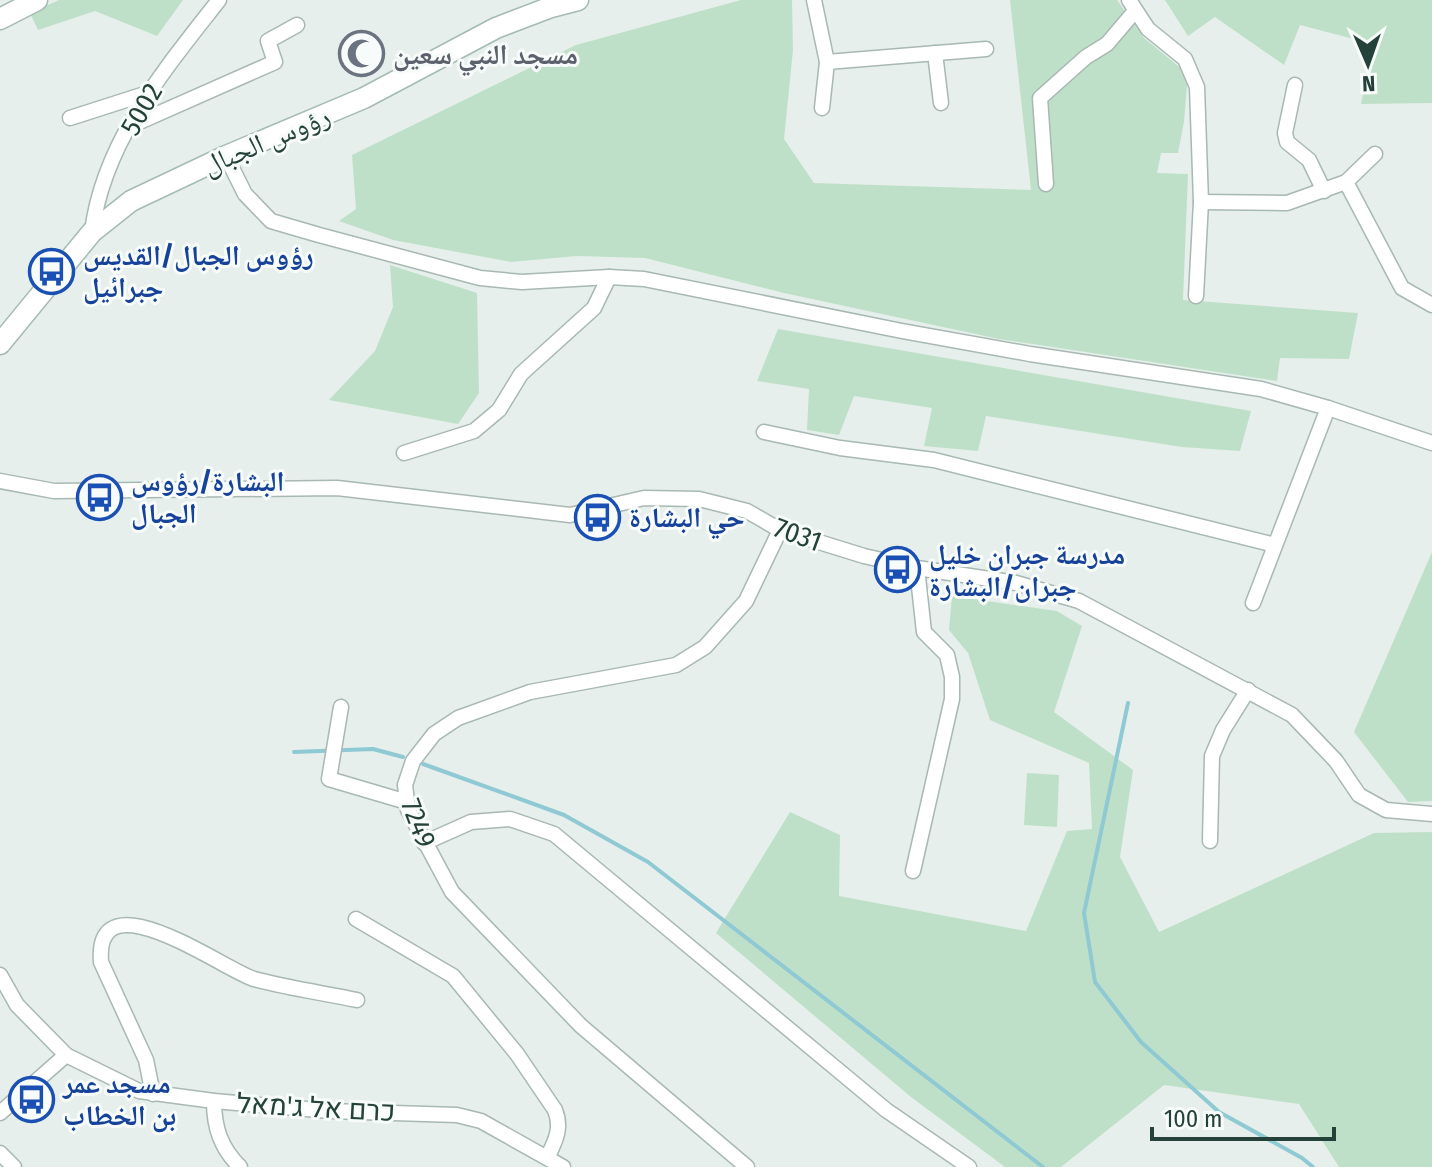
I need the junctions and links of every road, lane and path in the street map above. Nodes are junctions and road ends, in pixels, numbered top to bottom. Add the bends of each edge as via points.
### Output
1 (37, 0) edge
2 (219, 0) edge
3 (578, 0) edge
4 (814, 0) edge
5 (1132, 6) edge
6 (0, 19) edge
7 (297, 25) dead end
8 (986, 49) dead end
9 (935, 53) junction
10 (827, 62) junction
11 (1295, 85) dead end
12 (151, 92) junction
13 (941, 103) dead end
14 (822, 108) dead end
15 (70, 118) dead end
16 (128, 127) junction
17 (1375, 154) dead end
18 (226, 156) junction
19 (1346, 182) junction
20 (1046, 184) dead end
21 (1324, 191) junction
22 (1201, 202) junction
23 (92, 232) junction
24 (609, 277) junction
25 (1196, 296) dead end
26 (1432, 305) edge
27 (0, 344) edge
28 (1328, 408) junction
29 (764, 432) dead end
30 (1432, 443) edge
31 (404, 453) dead end
32 (0, 481) edge
33 (780, 530) junction
34 (1275, 545) junction
35 (917, 568) junction
36 (1253, 603) dead end
37 (1248, 690) junction
38 (341, 707) dead end
39 (407, 802) junction
40 (1432, 814) edge
41 (1210, 841) dead end
42 (424, 843) junction
43 (913, 871) dead end
44 (356, 919) dead end
45 (0, 975) edge
46 (357, 1000) dead end
47 (66, 1055) junction
48 (153, 1094) junction
49 (214, 1101) junction
50 (0, 1113) edge
51 (0, 1153) edge
52 (548, 1156) junction
53 (14, 1167) edge
54 (240, 1167) edge
55 (563, 1167) edge
56 (747, 1167) edge
57 (969, 1167) edge

1 - 6 street
2 - 12 street, 5002
3 - 18 street, رؤوس الجبال via 496,28 364,98
4 - 10 street
5 - 20 street via 1107,44 1040,98
5 - 22 street via 1148,29 1185,59 1197,87
7 - 16 street via 268,41 275,62
8 - 9 street
9 - 10 street
9 - 13 street
10 - 14 street
11 - 21 street via 1287,142 1309,160
12 - 15 street
12 - 16 street, 5002
16 - 23 street, 5002 via 101,185
17 - 19 street
18 - 23 street, رؤوس الجبال via 131,201
18 - 24 street via 245,194 271,221 480,278 522,282
19 - 21 street
19 - 26 street via 1402,288
21 - 22 street via 1287,203
22 - 25 street
23 - 27 street, رؤوس الجبال
24 - 28 street via 644,279 1030,354 1261,389
24 - 31 street via 594,308 521,374 499,410 474,431
28 - 30 street
28 - 34 street
29 - 34 street via 934,460
32 - 33 street, 7031 via 54,491 337,488 570,515 644,498 699,499 747,511
33 - 35 street, 7031
33 - 39 street, 7249 via 746,601 705,647 676,665 530,692 458,718 434,734 413,761 405,785
34 - 36 street
35 - 37 street, 7031 via 1016,583 1079,601
35 - 43 street via 924,632 947,655 952,699
37 - 40 street, 7031 via 1292,715 1336,761 1359,795 1386,810
37 - 41 street via 1212,756
38 - 39 street via 329,779
39 - 42 street, 7249
42 - 56 street, 7249 via 452,892 581,1026
42 - 57 street via 471,822 510,819 554,834 886,1110
44 - 52 street via 453,976 508,1043 559,1120
45 - 47 street, כרם אל ג'מאל via 17,1005
46 - 48 street via 252,978 149,927 114,927 105,939 101,962 146,1060
47 - 48 street, כרם אל ג'מאל
47 - 50 street
48 - 49 street, כרם אל ג'מאל
49 - 52 street, כרם אל ג'מאל via 457,1115 481,1121
49 - 54 street via 214,1125
51 - 53 street
52 - 55 street, כרם אל ג'מאל

